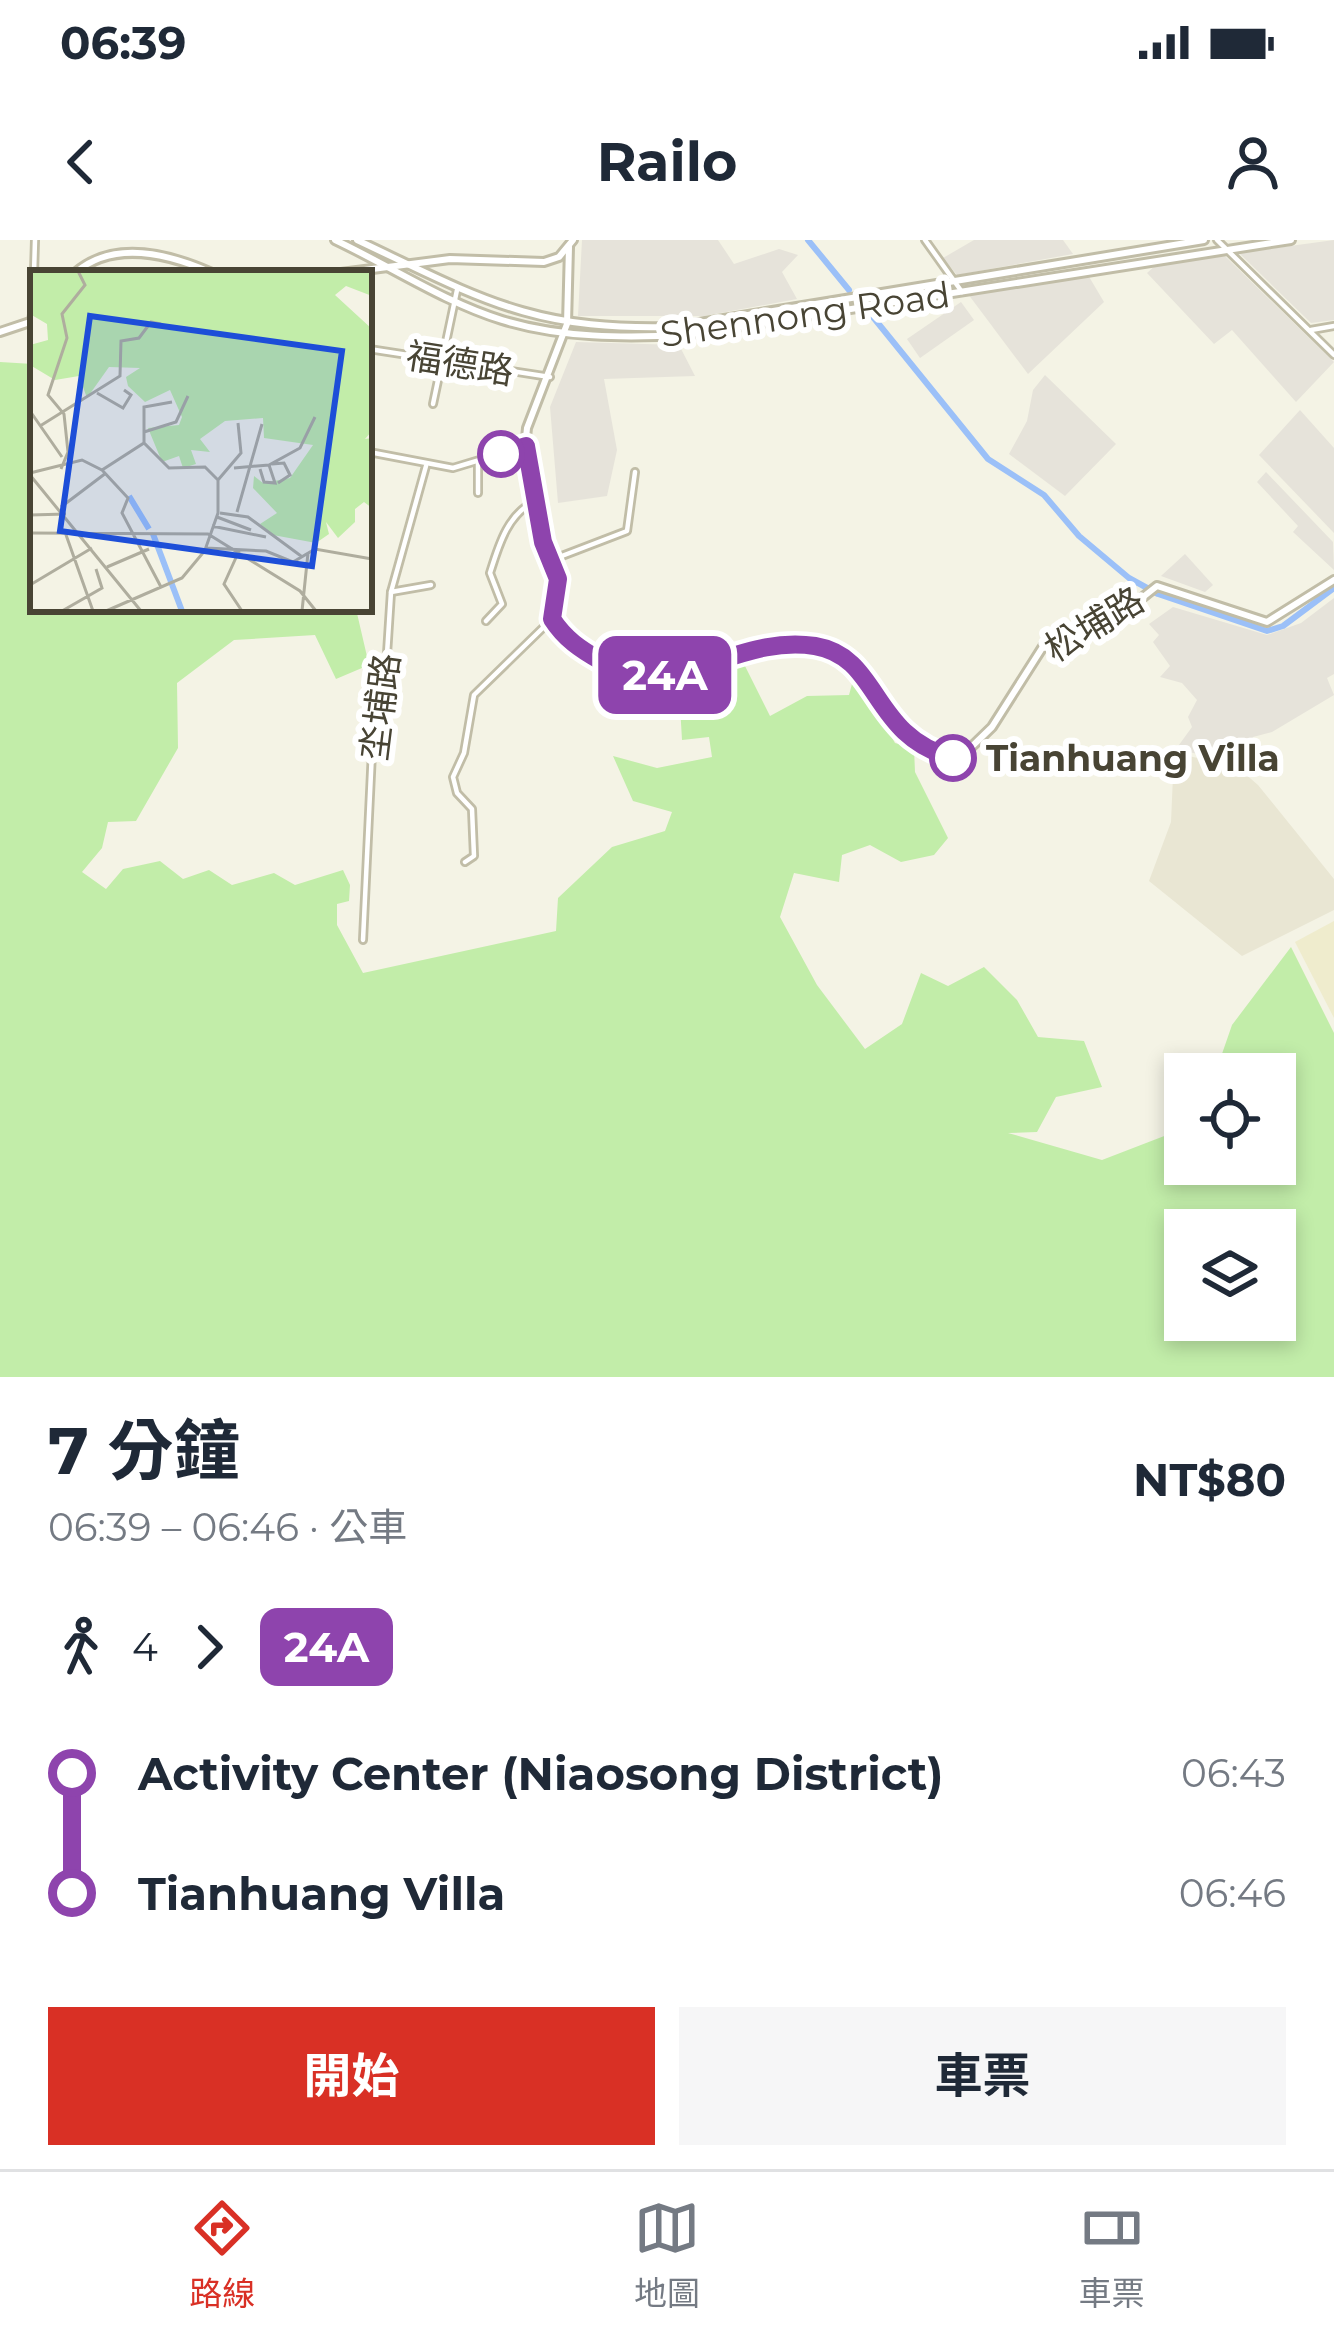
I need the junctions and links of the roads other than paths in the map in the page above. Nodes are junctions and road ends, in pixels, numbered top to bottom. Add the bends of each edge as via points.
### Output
1 (35, 240) edge
2 (335, 240) edge
3 (357, 240) edge
4 (388, 240) edge
5 (925, 240) edge
6 (1204, 240) edge
7 (1216, 240) edge
8 (1291, 240) edge
9 (571, 244) edge
10 (1229, 250) junction
11 (388, 254) junction
12 (407, 264) junction
13 (388, 265) junction
14 (34, 270) edge
15 (78, 270) edge
16 (203, 270) edge
17 (359, 270) edge
18 (954, 281) junction
19 (962, 292) junction
20 (455, 295) junction
21 (30, 323) edge
22 (1334, 326) edge
23 (566, 328) junction
24 (1311, 330) junction
25 (0, 332) edge
26 (372, 349) edge
27 (1334, 356) edge
28 (442, 360) junction
29 (550, 377) junction
30 (434, 404) dead end
31 (526, 446) junction
32 (372, 453) edge
33 (478, 461) junction
34 (426, 466) junction
35 (635, 472) dead end
36 (478, 493) dead end
37 (537, 500) junction
38 (550, 561) junction
39 (1334, 580) edge
40 (431, 585) dead end
41 (391, 592) junction
42 (552, 619) junction
43 (486, 621) dead end
44 (465, 862) dead end
45 (363, 940) dead end

1 - 14 street
2 - 13 street, Shennong Road
3 - 11 street, Shennong Road
4 - 11 street
5 - 18 street
6 - 18 street, Shennong Road
7 - 10 street
8 - 10 street, Shennong Road
9 - 12 street via 544,262
9 - 23 street
10 - 19 street, Shennong Road
10 - 24 street
11 - 12 street, Shennong Road
11 - 13 street
12 - 13 street
12 - 20 street, Shennong Road
13 - 17 street
13 - 20 street, Shennong Road
15 - 16 street via 95,254 120,250
18 - 19 street
18 - 23 street, Shennong Road via 675,327
19 - 23 street, Shennong Road via 685,335
20 - 23 street, Shennong Road
20 - 28 street
21 - 25 street
22 - 24 street
23 - 29 street
24 - 27 street
26 - 28 street, 福德路
28 - 29 street, 福德路
28 - 30 street
29 - 31 street
31 - 33 street
31 - 37 street
32 - 34 street
33 - 34 street
33 - 36 street
34 - 41 street, 坔埔路
35 - 38 street via 627,531
37 - 38 street
37 - 43 street via 509,524 490,573 502,604
38 - 42 street via 559,590
39 - 42 street, 松埔路 via 1268,622 1156,588 1094,627 1044,645 979,745 953,758 898,730 861,670 820,648 737,650 682,674 634,677 570,643
40 - 41 street
41 - 45 street, 坔埔路 via 364,833
42 - 44 street via 474,695 453,777 472,809 474,856

